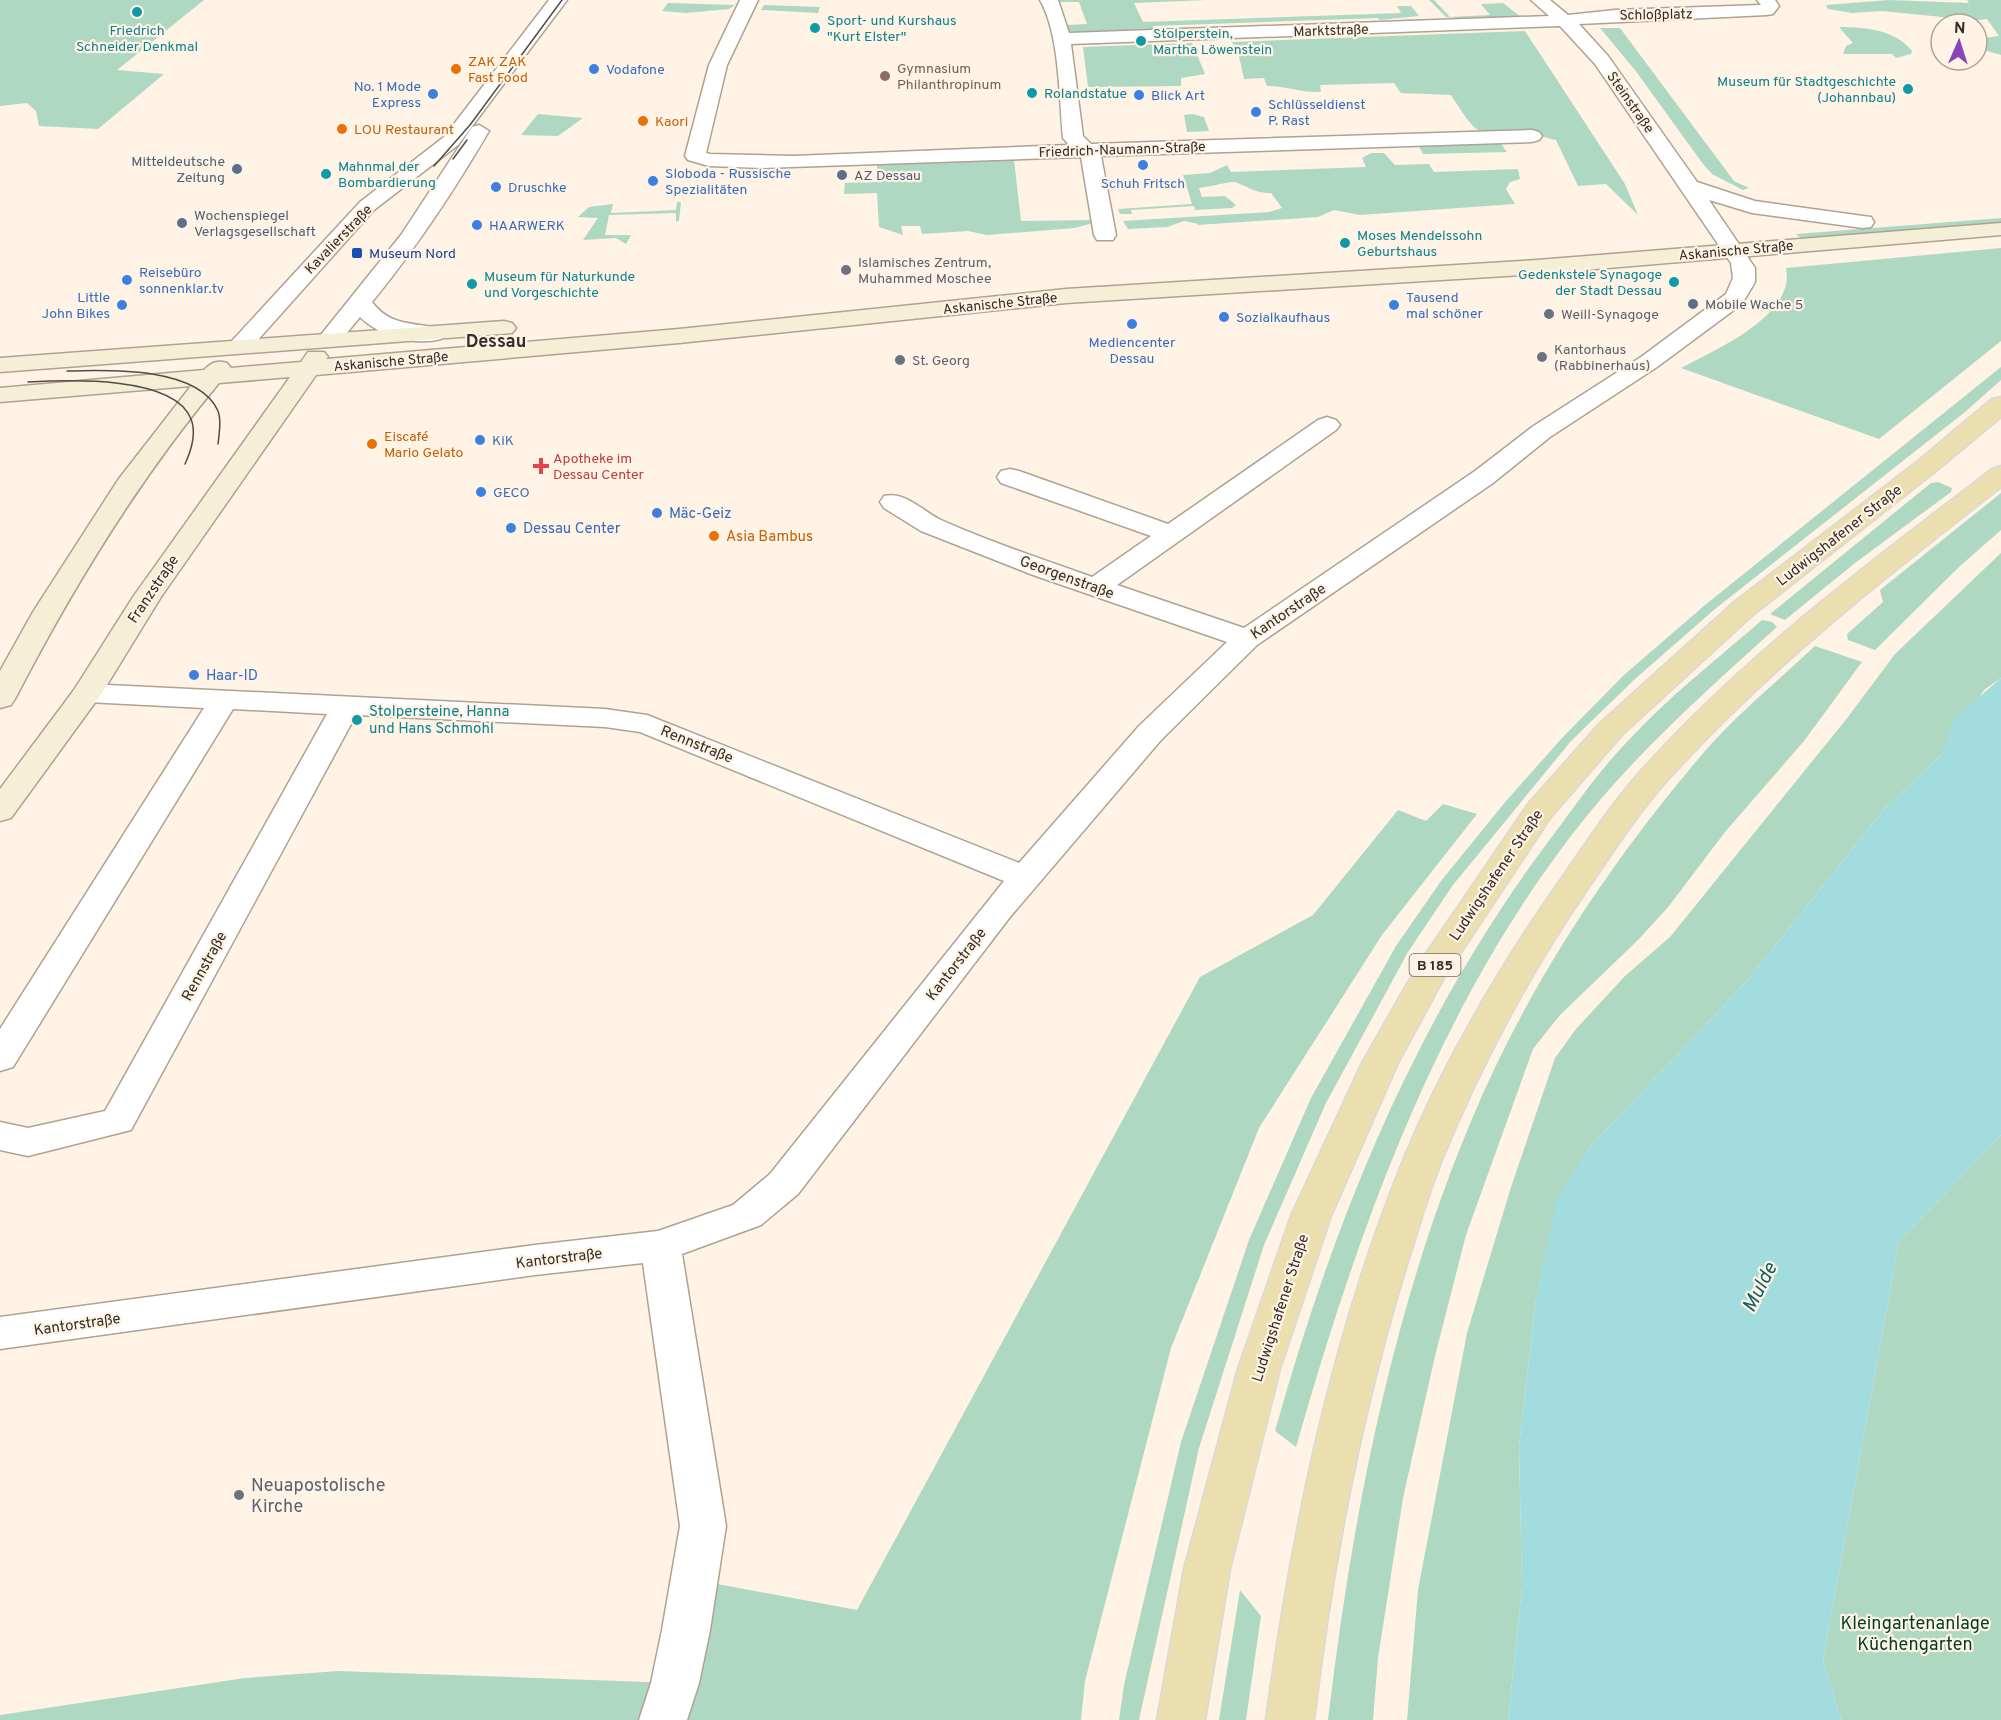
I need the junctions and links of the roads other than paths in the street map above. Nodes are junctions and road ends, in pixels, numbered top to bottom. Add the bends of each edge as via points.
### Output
1 (558, 0) edge
2 (573, 0) edge
3 (749, 0) edge
4 (1049, 0) edge
5 (1540, 0) edge
6 (1766, 0) edge
7 (1566, 21) junction
8 (1061, 39) junction
9 (1532, 136) dead end
10 (1085, 150) junction
11 (1691, 187) junction
12 (2001, 212) edge
13 (1863, 222) junction
14 (2001, 229) edge
15 (1105, 235) dead end
16 (1728, 242) junction
17 (361, 302) junction
18 (698, 312) dead end
19 (523, 327) dead end
20 (433, 334) junction
21 (328, 341) junction
22 (239, 347) junction
23 (0, 365) edge
24 (307, 368) junction
25 (212, 377) junction
26 (76, 388) junction
27 (0, 395) edge
28 (2001, 404) edge
29 (1327, 425) dead end
30 (159, 442) junction
31 (2001, 474) edge
32 (1010, 477) dead end
33 (893, 502) dead end
34 (1171, 534) junction
35 (1094, 588) junction
36 (1247, 639) junction
37 (87, 693) junction
38 (0, 699) edge
39 (224, 699) junction
40 (347, 704) junction
41 (0, 811) edge
42 (1026, 878) junction
43 (0, 1058) edge
44 (0, 1136) edge
45 (661, 1246) junction
46 (0, 1333) edge
47 (663, 1720) edge
48 (1181, 1720) edge
49 (1290, 1720) edge

1 - 22 street, Kavalierstraße via 451,141 367,206
2 - 17 street via 479,130 443,193
3 - 10 street, Friedrich-Naumann-Straße via 718,64 694,156 712,161
4 - 8 street
5 - 7 street
6 - 7 street, Schloßplatz via 1770,6 1767,10 1754,12 1615,15
7 - 8 street, Marktstraße
7 - 11 street, Steinstraße via 1602,60
8 - 10 street via 1073,138
9 - 10 street, Friedrich-Naumann-Straße
10 - 15 street via 1091,155
11 - 13 street via 1752,207
11 - 16 street, Steinstraße
12 - 13 main road, Askanische Straße
13 - 16 main road, Askanische Straße
14 - 16 main road, Askanische Straße
16 - 18 main road, Askanische Straße via 1109,277
16 - 24 main road, Askanische Straße via 1537,267 1066,296 679,336
16 - 36 street, Kantorstraße via 1746,275 1734,299
17 - 20 street via 383,326
17 - 21 street
19 - 20 main road, Askanische Straße
20 - 21 main road, Askanische Straße
21 - 22 main road, Askanische Straße
21 - 24 main road
22 - 23 main road, Askanische Straße
22 - 25 main road
24 - 25 main road, Askanische Straße
24 - 37 main road, Franzstraße via 147,597
25 - 26 main road, Askanische Straße
25 - 30 main road
26 - 27 main road, Askanische Straße
26 - 30 main road via 141,398 153,406 160,427
28 - 48 main road, Ludwigshafener Straße / B 185 via 1743,609 1611,729 1539,811 1428,976 1380,1063 1311,1216 1259,1369 1207,1569
29 - 34 street
30 - 38 main road via 40,622
31 - 49 main road via 1899,553 1696,730 1609,833 1531,947 1478,1042 1421,1165 1372,1311 1334,1461
32 - 34 street
33 - 35 street, Georgenstraße via 930,525
34 - 35 street
35 - 36 street, Georgenstraße
36 - 42 street, Kantorstraße via 1150,734
37 - 39 street, Rennstraße
37 - 41 main road, Franzstraße
39 - 40 street, Rennstraße
39 - 43 street
40 - 42 street, Rennstraße via 605,717 647,724
40 - 44 street, Rennstraße via 118,1122 28,1142
42 - 45 street, Kantorstraße via 784,1184 747,1215
45 - 46 street, Kantorstraße
45 - 47 street via 703,1526 686,1630

